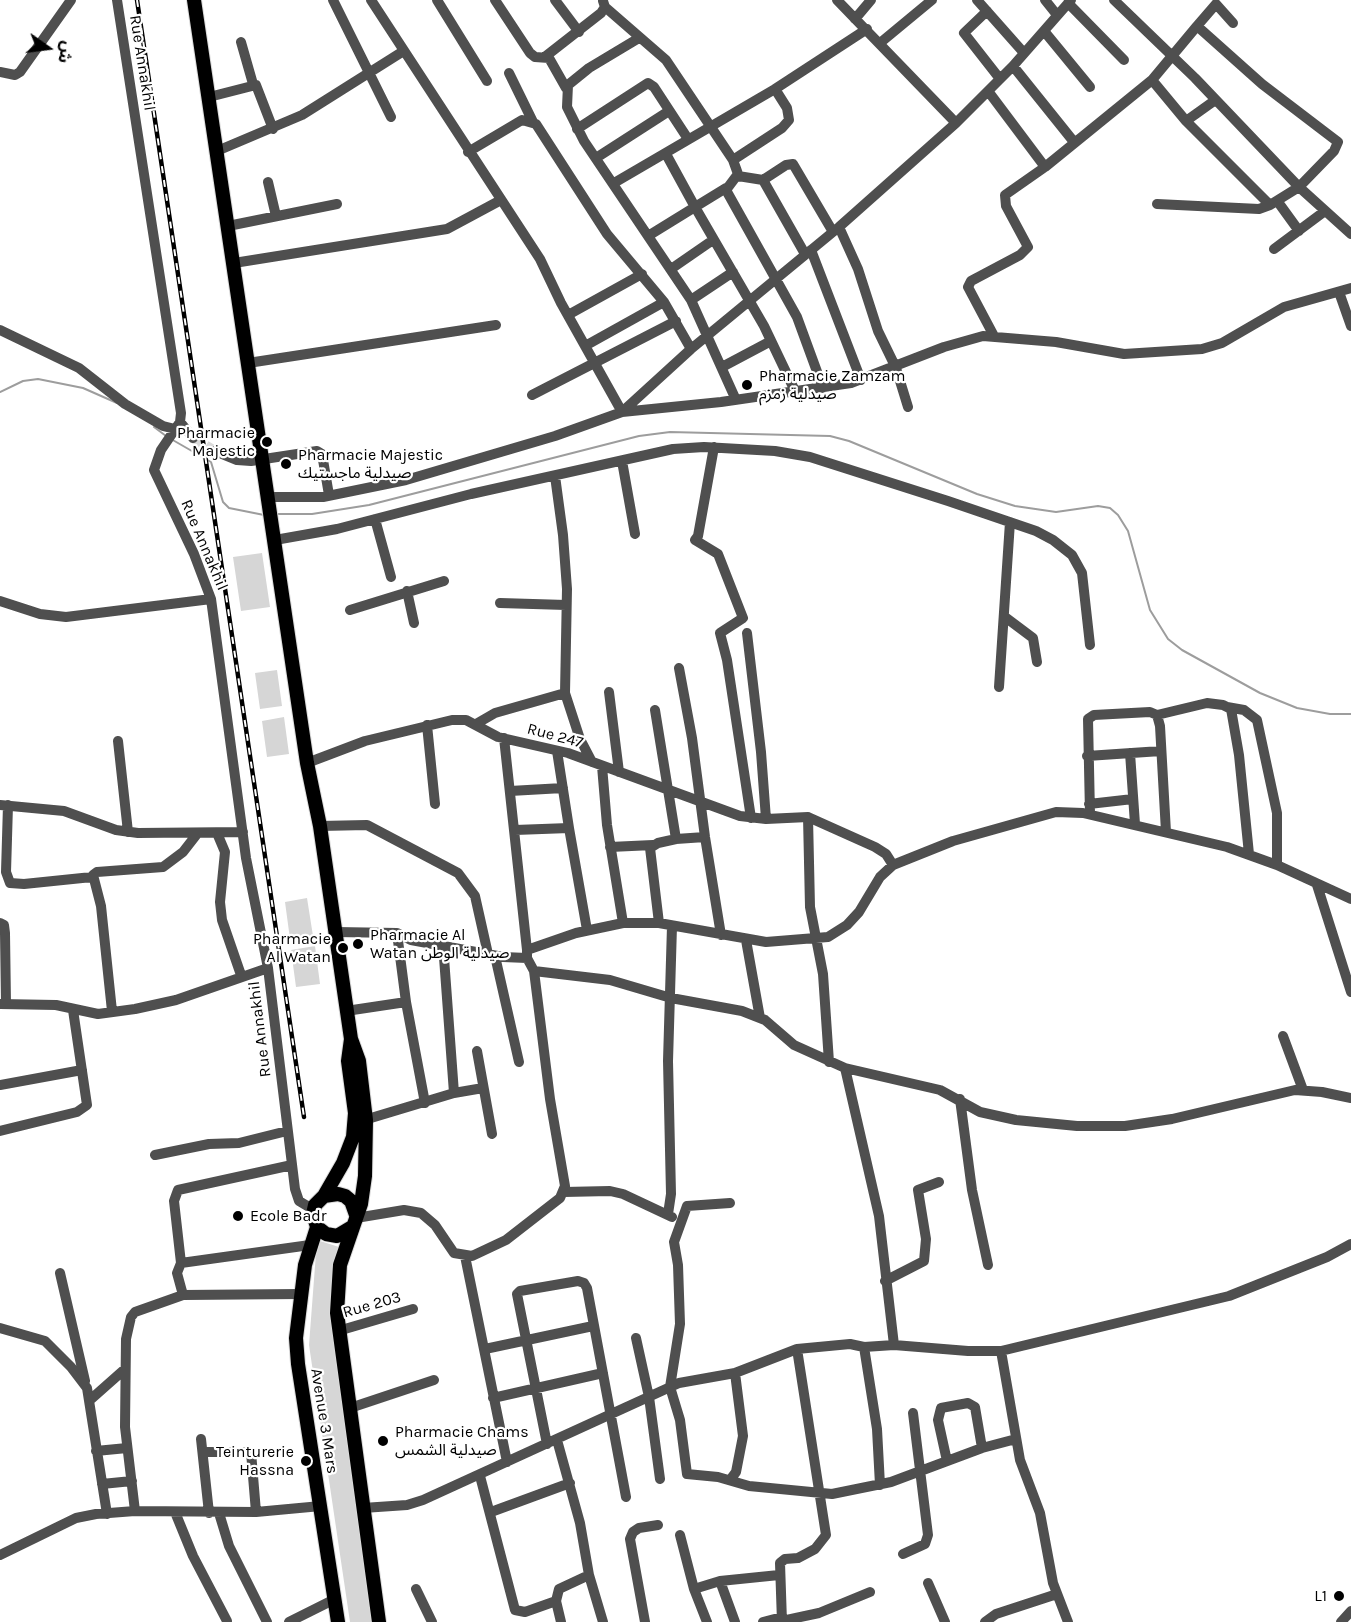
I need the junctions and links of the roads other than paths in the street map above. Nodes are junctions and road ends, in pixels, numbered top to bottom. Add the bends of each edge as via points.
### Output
1 (71, 0) edge
2 (117, 0) edge
3 (194, 0) edge
4 (333, 0) edge
5 (371, 0) edge
6 (437, 0) edge
7 (495, 0) edge
8 (555, 0) edge
9 (837, 0) edge
10 (871, 0) edge
11 (977, 0) edge
12 (1045, 0) edge
13 (1114, 0) edge
14 (925, 2) edge
15 (1070, 2) edge
16 (1214, 2) edge
17 (604, 3) edge
18 (987, 11) junction
19 (1058, 15) junction
20 (855, 19) junction
21 (1233, 22) dead end
22 (1197, 26) junction
23 (867, 29) junction
24 (1044, 31) junction
25 (579, 32) junction
26 (639, 38) junction
27 (241, 42) dead end
28 (880, 43) junction
29 (402, 52) junction
30 (1024, 53) junction
31 (1172, 55) junction
32 (546, 56) junction
33 (1124, 60) dead end
34 (1012, 66) junction
35 (0, 72) edge
36 (508, 73) dead end
37 (368, 74) junction
38 (1000, 79) junction
39 (1152, 80) junction
40 (487, 81) dead end
41 (253, 84) junction
42 (1090, 87) dead end
43 (566, 88) junction
44 (775, 89) junction
45 (988, 91) junction
46 (209, 97) junction
47 (1214, 101) junction
48 (669, 111) junction
49 (391, 117) dead end
50 (1186, 121) junction
51 (533, 122) junction
52 (956, 123) junction
53 (711, 128) junction
54 (273, 129) junction
55 (577, 129) junction
56 (688, 139) junction
57 (1074, 142) junction
58 (217, 152) junction
59 (468, 152) junction
60 (666, 154) junction
61 (596, 158) junction
62 (733, 160) junction
63 (1045, 167) junction
64 (738, 176) junction
65 (763, 180) junction
66 (268, 182) dead end
67 (614, 183) junction
68 (1299, 187) junction
69 (726, 188) junction
70 (501, 200) junction
71 (337, 204) dead end
72 (1156, 204) dead end
73 (1274, 204) junction
74 (695, 207) junction
75 (1325, 211) junction
76 (276, 216) junction
77 (228, 226) junction
78 (836, 230) junction
79 (1299, 231) junction
80 (1351, 234) edge
81 (648, 236) junction
82 (713, 240) junction
83 (1274, 249) dead end
84 (808, 252) junction
85 (234, 263) junction
86 (670, 269) junction
87 (733, 272) junction
88 (642, 274) junction
89 (777, 277) junction
90 (1351, 288) edge
91 (1339, 292) junction
92 (691, 300) junction
93 (749, 300) junction
94 (664, 302) junction
95 (568, 315) junction
96 (676, 321) junction
97 (496, 325) dead end
98 (1351, 326) edge
99 (0, 330) edge
100 (708, 335) junction
101 (994, 336) junction
102 (771, 341) junction
103 (585, 346) junction
104 (692, 349) junction
105 (248, 363) junction
106 (594, 363) junction
107 (722, 367) junction
108 (896, 368) junction
109 (861, 380) junction
110 (823, 388) junction
111 (795, 391) junction
112 (532, 395) dead end
113 (736, 400) junction
114 (908, 407) dead end
115 (622, 412) junction
116 (175, 429) junction
117 (193, 438) tunnel mouth
118 (714, 447) junction
119 (215, 451) tunnel mouth
120 (263, 460) junction
121 (622, 461) junction
122 (555, 476) junction
123 (329, 495) junction
124 (269, 502) junction
125 (375, 519) junction
126 (1010, 522) junction
127 (635, 534) dead end
128 (275, 540) junction
129 (391, 577) dead end
130 (444, 581) dead end
131 (407, 591) junction
132 (211, 598) junction
133 (0, 601) edge
134 (500, 603) dead end
135 (566, 605) junction
136 (350, 610) dead end
137 (1005, 616) junction
138 (414, 623) dead end
139 (747, 633) dead end
140 (1090, 645) dead end
141 (1037, 662) dead end
142 (679, 668) dead end
143 (999, 687) dead end
144 (609, 692) dead end
145 (565, 693) junction
146 (1227, 707) junction
147 (655, 710) dead end
148 (1157, 715) junction
149 (476, 724) junction
150 (426, 725) junction
151 (504, 738) junction
152 (118, 741) dead end
153 (556, 751) junction
154 (1161, 751) junction
155 (1130, 753) junction
156 (1087, 756) junction
157 (308, 763) junction
158 (597, 764) junction
159 (619, 772) junction
160 (563, 788) junction
161 (510, 790) junction
162 (669, 790) junction
163 (1133, 800) junction
164 (700, 802) junction
165 (435, 804) dead end
166 (4, 805) edge
167 (1089, 809) junction
168 (802, 816) junction
169 (752, 818) junction
170 (766, 819) junction
171 (1134, 824) junction
172 (320, 826) junction
173 (569, 828) junction
174 (515, 830) junction
175 (128, 832) junction
176 (243, 832) junction
177 (1166, 832) junction
178 (217, 833) junction
179 (197, 834) junction
180 (705, 837) junction
181 (676, 839) junction
182 (653, 844) junction
183 (610, 847) junction
184 (1249, 854) junction
185 (893, 865) junction
186 (1277, 865) junction
187 (92, 877) junction
188 (4, 882) edge
189 (1317, 885) junction
190 (1351, 900) edge
191 (0, 922) edge
192 (623, 922) junction
193 (658, 923) junction
194 (672, 927) junction
195 (587, 930) junction
196 (336, 932) junction
197 (397, 933) junction
198 (721, 935) junction
199 (746, 940) junction
200 (815, 940) junction
201 (443, 944) junction
202 (527, 954) junction
203 (491, 955) junction
204 (1346, 964) edge
205 (268, 968) junction
206 (534, 971) junction
207 (241, 975) junction
208 (1351, 992) edge
209 (671, 998) junction
210 (406, 1002) junction
211 (3, 1004) edge
212 (73, 1010) junction
213 (112, 1011) junction
214 (346, 1011) junction
215 (760, 1018) junction
216 (1283, 1036) dead end
217 (477, 1051) dead end
218 (519, 1062) dead end
219 (829, 1062) junction
220 (845, 1068) junction
221 (82, 1070) junction
222 (0, 1084) edge
223 (483, 1088) junction
224 (1303, 1090) junction
225 (454, 1093) junction
226 (1351, 1098) edge
227 (960, 1100) junction
228 (425, 1103) junction
229 (360, 1121) junction
230 (0, 1131) edge
231 (286, 1131) junction
232 (492, 1134) dead end
233 (155, 1155) dead end
234 (292, 1166) junction
235 (939, 1182) dead end
236 (564, 1192) junction
237 (324, 1196) junction
238 (730, 1203) dead end
239 (314, 1210) junction
240 (668, 1214) junction
241 (354, 1220) junction
242 (680, 1221) junction
243 (317, 1227) junction
244 (1351, 1244) edge
245 (309, 1245) junction
246 (465, 1256) junction
247 (181, 1263) junction
248 (988, 1265) dead end
249 (60, 1273) dead end
250 (885, 1281) junction
251 (300, 1294) junction
252 (183, 1295) junction
253 (414, 1309) dead end
254 (593, 1326) junction
255 (0, 1328) edge
256 (338, 1331) junction
257 (636, 1338) dead end
258 (524, 1341) junction
259 (894, 1345) junction
260 (864, 1347) junction
261 (484, 1349) junction
262 (797, 1349) junction
263 (1001, 1351) junction
264 (125, 1369) junction
265 (735, 1373) junction
266 (603, 1374) junction
267 (434, 1380) dead end
268 (534, 1387) junction
269 (670, 1387) junction
270 (87, 1389) junction
271 (649, 1396) junction
272 (493, 1398) junction
273 (90, 1400) junction
274 (350, 1408) junction
275 (913, 1413) dead end
276 (612, 1414) junction
277 (201, 1439) dead end
278 (1016, 1439) junction
279 (552, 1442) junction
280 (127, 1448) junction
281 (982, 1448) junction
282 (96, 1451) junction
283 (204, 1452) junction
284 (947, 1461) junction
285 (507, 1462) junction
286 (921, 1472) junction
287 (480, 1476) junction
288 (660, 1479) dead end
289 (132, 1480) junction
290 (730, 1480) junction
291 (570, 1483) junction
292 (102, 1484) junction
293 (880, 1485) junction
294 (821, 1494) junction
295 (626, 1497) dead end
296 (321, 1506) junction
297 (363, 1508) junction
298 (135, 1512) junction
299 (175, 1512) junction
300 (256, 1512) junction
301 (491, 1512) junction
302 (214, 1513) junction
303 (107, 1514) junction
304 (658, 1525) dead end
305 (680, 1536) dead end
306 (903, 1554) dead end
307 (0, 1555) edge
308 (589, 1575) junction
309 (779, 1575) junction
310 (720, 1581) junction
311 (928, 1582) dead end
312 (416, 1589) dead end
313 (693, 1589) junction
314 (870, 1592) dead end
315 (1057, 1594) junction
316 (335, 1599) junction
317 (556, 1601) junction
318 (1351, 1611) edge
319 (782, 1620) edge
320 (227, 1621) edge
321 (267, 1622) edge
322 (289, 1622) edge
323 (338, 1622) edge
324 (379, 1622) edge
325 (432, 1622) edge
326 (561, 1622) edge
327 (603, 1622) edge
328 (645, 1622) edge
329 (707, 1622) edge
330 (735, 1622) edge
331 (763, 1622) edge
332 (945, 1622) edge
333 (986, 1622) edge
334 (1068, 1622) edge
335 (1341, 1622) edge

1 - 35 street via 20,72
2 - 116 street, Rue Annakhil
3 - 46 main road
4 - 37 street
5 - 29 street
6 - 40 street
7 - 32 street via 532,56
8 - 25 street
9 - 20 street
10 - 20 street
11 - 18 street
12 - 19 street
13 - 31 street
14 - 28 street
15 - 19 street
15 - 33 street
16 - 21 street
16 - 22 street
17 - 25 street via 601,14
17 - 26 street
18 - 30 street
18 - 38 street via 964,33
19 - 24 street
20 - 23 street
22 - 31 street
22 - 68 street via 1262,84 1338,142
23 - 28 street
23 - 44 street
24 - 30 street
24 - 42 street
25 - 32 street
26 - 43 street via 589,68
26 - 53 street via 666,60
27 - 41 street
28 - 52 street
29 - 37 street
29 - 59 street
30 - 34 street
31 - 39 street
31 - 47 street
32 - 43 street
34 - 38 street
34 - 57 street
36 - 51 street
37 - 49 street
37 - 54 street
38 - 45 street
39 - 50 street
39 - 57 street
41 - 46 street
41 - 54 street via 259,88
43 - 55 street via 567,107
44 - 53 street
44 - 62 street via 787,108 789,120 782,129
45 - 52 street
45 - 63 street
46 - 58 main road
47 - 50 street
47 - 68 street
48 - 55 street via 648,83
48 - 56 street
48 - 61 street
50 - 73 street
51 - 59 street via 522,120
51 - 88 street via 608,234
52 - 78 street
53 - 56 street
53 - 62 street
54 - 58 street
55 - 61 street
56 - 60 street
57 - 63 street
58 - 77 main road
59 - 70 street
60 - 67 street
60 - 74 street
61 - 67 street
62 - 64 street
63 - 101 street via 1004,198 1028,243 1027,249 969,284
64 - 65 street
64 - 69 street
65 - 78 street via 793,164
65 - 84 street
66 - 76 street
67 - 81 street
68 - 73 street
68 - 75 street
69 - 74 street
69 - 89 street
70 - 85 street via 447,229
70 - 95 street via 540,259
71 - 76 street
72 - 73 street via 1259,209
73 - 79 street
74 - 81 street
74 - 82 street
75 - 79 street
75 - 80 street
76 - 77 street
77 - 85 main road
78 - 84 street
78 - 108 street via 858,269 878,331
79 - 83 street
81 - 86 street
82 - 86 street
82 - 87 street
84 - 89 street
84 - 109 street
85 - 105 main road
86 - 92 street
87 - 92 street
87 - 93 street
88 - 94 street
88 - 95 street
89 - 93 street
89 - 110 street via 797,317
90 - 91 street
91 - 98 street
91 - 101 street via 1284,308 1202,350 1124,354 1077,344
92 - 100 street
93 - 100 street
93 - 102 street
94 - 96 street
94 - 103 street
95 - 103 street
96 - 104 street
96 - 106 street
97 - 105 street
99 - 116 street via 79,368 125,404
100 - 104 street
100 - 107 street
101 - 108 street via 972,338
102 - 107 street
102 - 111 street
103 - 106 street
104 - 115 street
105 - 120 main road
106 - 112 street
106 - 115 street
107 - 113 street
108 - 109 street
108 - 114 street
109 - 110 street
110 - 111 street
111 - 113 street
113 - 115 street
115 - 123 street via 406,480
116 - 117 street
116 - 132 street, Rue Annakhil via 154,470
118 - 121 street via 681,448
118 - 126 street via 810,457
118 - 169 street via 695,540 718,554 743,618 720,633
119 - 120 street via 237,460
120 - 123 street via 317,451 322,454
120 - 124 main road
121 - 122 street
121 - 127 street
122 - 125 street
122 - 135 street via 564,535
123 - 124 street
124 - 128 main road
125 - 128 street
125 - 129 street
126 - 137 street
126 - 140 street via 1053,540 1079,565 1085,586
128 - 157 main road
130 - 131 street
131 - 136 street
131 - 138 street
132 - 133 street via 66,617 40,614
132 - 176 street, Rue Annakhil
134 - 135 street
135 - 145 street
137 - 141 street via 1033,638
137 - 143 street
139 - 170 street
142 - 164 street
144 - 159 street
145 - 149 street via 495,713
145 - 158 street via 580,740
146 - 148 street via 1207,703
146 - 184 street via 1233,714 1236,733
146 - 186 street via 1244,710 1257,720 1277,813
147 - 162 street
148 - 154 street
148 - 156 street via 1145,711 1090,717 1086,724
149 - 150 street, Rue 247 via 452,720
149 - 151 street, Rue 247
150 - 157 street, Rue 247 via 365,741
150 - 165 street
151 - 153 street, Rue 247
151 - 161 street
152 - 175 street
153 - 158 street, Rue 247
153 - 160 street
154 - 155 street
154 - 177 street
155 - 156 street
155 - 163 street
156 - 167 street
157 - 172 main road
158 - 159 street, Rue 247
158 - 183 street
159 - 162 street, Rue 247
160 - 161 street
160 - 173 street
161 - 174 street
162 - 164 street, Rue 247
162 - 181 street
163 - 167 street
163 - 171 street
164 - 169 street, Rue 247
164 - 180 street
166 - 175 street via 74,813
166 - 188 street
167 - 171 street
167 - 185 street via 1035,817 953,841
168 - 170 street, Rue 247
168 - 185 street via 875,847
168 - 200 street
169 - 170 street, Rue 247
171 - 177 street
172 - 196 main road
172 - 203 street via 367,825 458,873 475,896
173 - 174 street
173 - 195 street
174 - 202 street
175 - 179 street
176 - 178 street
176 - 205 street, Rue Annakhil
177 - 184 street
178 - 179 street
178 - 207 street via 225,852 222,920
179 - 187 street via 183,852 163,867 97,872
180 - 181 street
180 - 198 street
181 - 182 street
182 - 183 street
182 - 193 street via 649,852
183 - 192 street
184 - 186 street
185 - 200 street via 880,877 848,926
186 - 189 street
187 - 188 street via 18,885
187 - 213 street via 101,906
189 - 190 street
189 - 204 street
191 - 211 street via 5,933
192 - 193 street
192 - 195 street
193 - 194 street
194 - 198 street
194 - 209 street
195 - 202 street
196 - 197 street
196 - 214 main road
197 - 201 street via 411,940
197 - 210 street
198 - 199 street
199 - 200 street
199 - 215 street
200 - 219 street via 823,974
201 - 203 street
201 - 225 street
202 - 203 street
202 - 206 street
203 - 218 street
204 - 208 street
205 - 207 street
205 - 231 street, Rue Annakhil
206 - 209 street via 610,980
206 - 236 street
207 - 213 street via 176,1000
209 - 215 street
209 - 240 street
210 - 214 street
210 - 228 street
211 - 212 street via 56,1005
212 - 213 street via 98,1014
212 - 221 street
214 - 229 main road via 359,1061
215 - 219 street via 787,1041
216 - 224 street
217 - 223 street
219 - 220 street
220 - 227 street via 930,1087
220 - 250 street via 879,1216
221 - 222 street
221 - 230 street via 85,1108
223 - 225 street
223 - 232 street
224 - 226 street
224 - 227 street via 1125,1126 1016,1120 980,1112
225 - 228 street
227 - 248 street via 972,1190
228 - 229 street
229 - 237 main road
229 - 241 main road, Avenue 3 Mars via 365,1176
231 - 233 street via 239,1143 209,1144
231 - 234 street, Rue Annakhil
234 - 239 street, Rue Annakhil via 297,1196
234 - 247 street via 178,1190 174,1201
235 - 250 street via 918,1190 926,1239 924,1261
236 - 240 street via 610,1191
236 - 246 street via 506,1240 480,1254
237 - 239 main road
237 - 241 main road via 345,1196 351,1201
238 - 242 street via 687,1206
239 - 243 main road
240 - 242 street
241 - 243 main road via 337,1236
241 - 246 street via 404,1209 421,1213 435,1225 454,1253
241 - 256 main road, Avenue 3 Mars via 336,1285
242 - 269 street via 674,1242 680,1324
243 - 245 main road, Avenue 3 Mars
244 - 263 street via 1229,1296
245 - 247 street
245 - 251 main road, Avenue 3 Mars
246 - 261 street
247 - 252 street via 177,1273
249 - 270 street
250 - 259 street
251 - 252 street
251 - 296 main road, Avenue 3 Mars via 296,1322 298,1364
252 - 264 street via 135,1312 126,1338
253 - 256 street, Rue 203
254 - 258 street
254 - 258 street via 584,1283 520,1291 516,1299
254 - 266 street
255 - 270 street via 45,1341
256 - 274 main road, Avenue 3 Mars
257 - 271 street
258 - 261 street
258 - 268 street
259 - 260 street
259 - 263 street
260 - 262 street via 850,1344
260 - 293 street via 877,1429
261 - 272 street
262 - 265 street
262 - 294 street
263 - 278 street
264 - 273 street
264 - 280 street
265 - 269 street via 698,1377
265 - 290 street via 743,1436 736,1472
266 - 268 street
266 - 276 street
267 - 274 street
268 - 272 street
268 - 279 street
269 - 271 street
269 - 290 street via 682,1433 686,1473
270 - 273 street
271 - 276 street
271 - 288 street
272 - 285 street
273 - 282 street
274 - 297 main road, Avenue 3 Mars
275 - 286 street
276 - 279 street
276 - 295 street
277 - 283 street
278 - 281 street
278 - 315 street via 1044,1528
279 - 285 street
279 - 291 street
280 - 282 street
280 - 289 street
281 - 284 street
281 - 284 street via 975,1407 968,1403 941,1408 938,1420
282 - 292 street
283 - 300 street via 251,1452
283 - 302 street
284 - 286 street
285 - 287 street
286 - 293 street
286 - 306 street via 928,1535 925,1545
287 - 297 street via 407,1505
287 - 301 street
289 - 292 street
289 - 298 street
290 - 294 street via 749,1486
291 - 301 street
291 - 308 street
292 - 303 street
293 - 294 street
294 - 309 street via 824,1541 803,1556 783,1560
296 - 300 street
296 - 316 main road, Avenue 3 Mars
297 - 324 main road, Avenue 3 Mars
298 - 299 street
298 - 303 street
299 - 302 street
299 - 320 street via 193,1557
300 - 302 street
301 - 317 street via 515,1610 525,1612
302 - 321 street
303 - 307 street via 76,1518
304 - 328 street via 639,1528 630,1539
305 - 313 street
308 - 317 street via 559,1589
308 - 327 street
309 - 310 street
309 - 319 street
310 - 313 street
310 - 330 street
311 - 332 street
312 - 325 street
313 - 329 street
314 - 319 street via 827,1610
315 - 333 street via 996,1614
315 - 334 street
316 - 322 street
316 - 323 main road, Avenue 3 Mars
317 - 326 street
318 - 335 street
319 - 331 street

